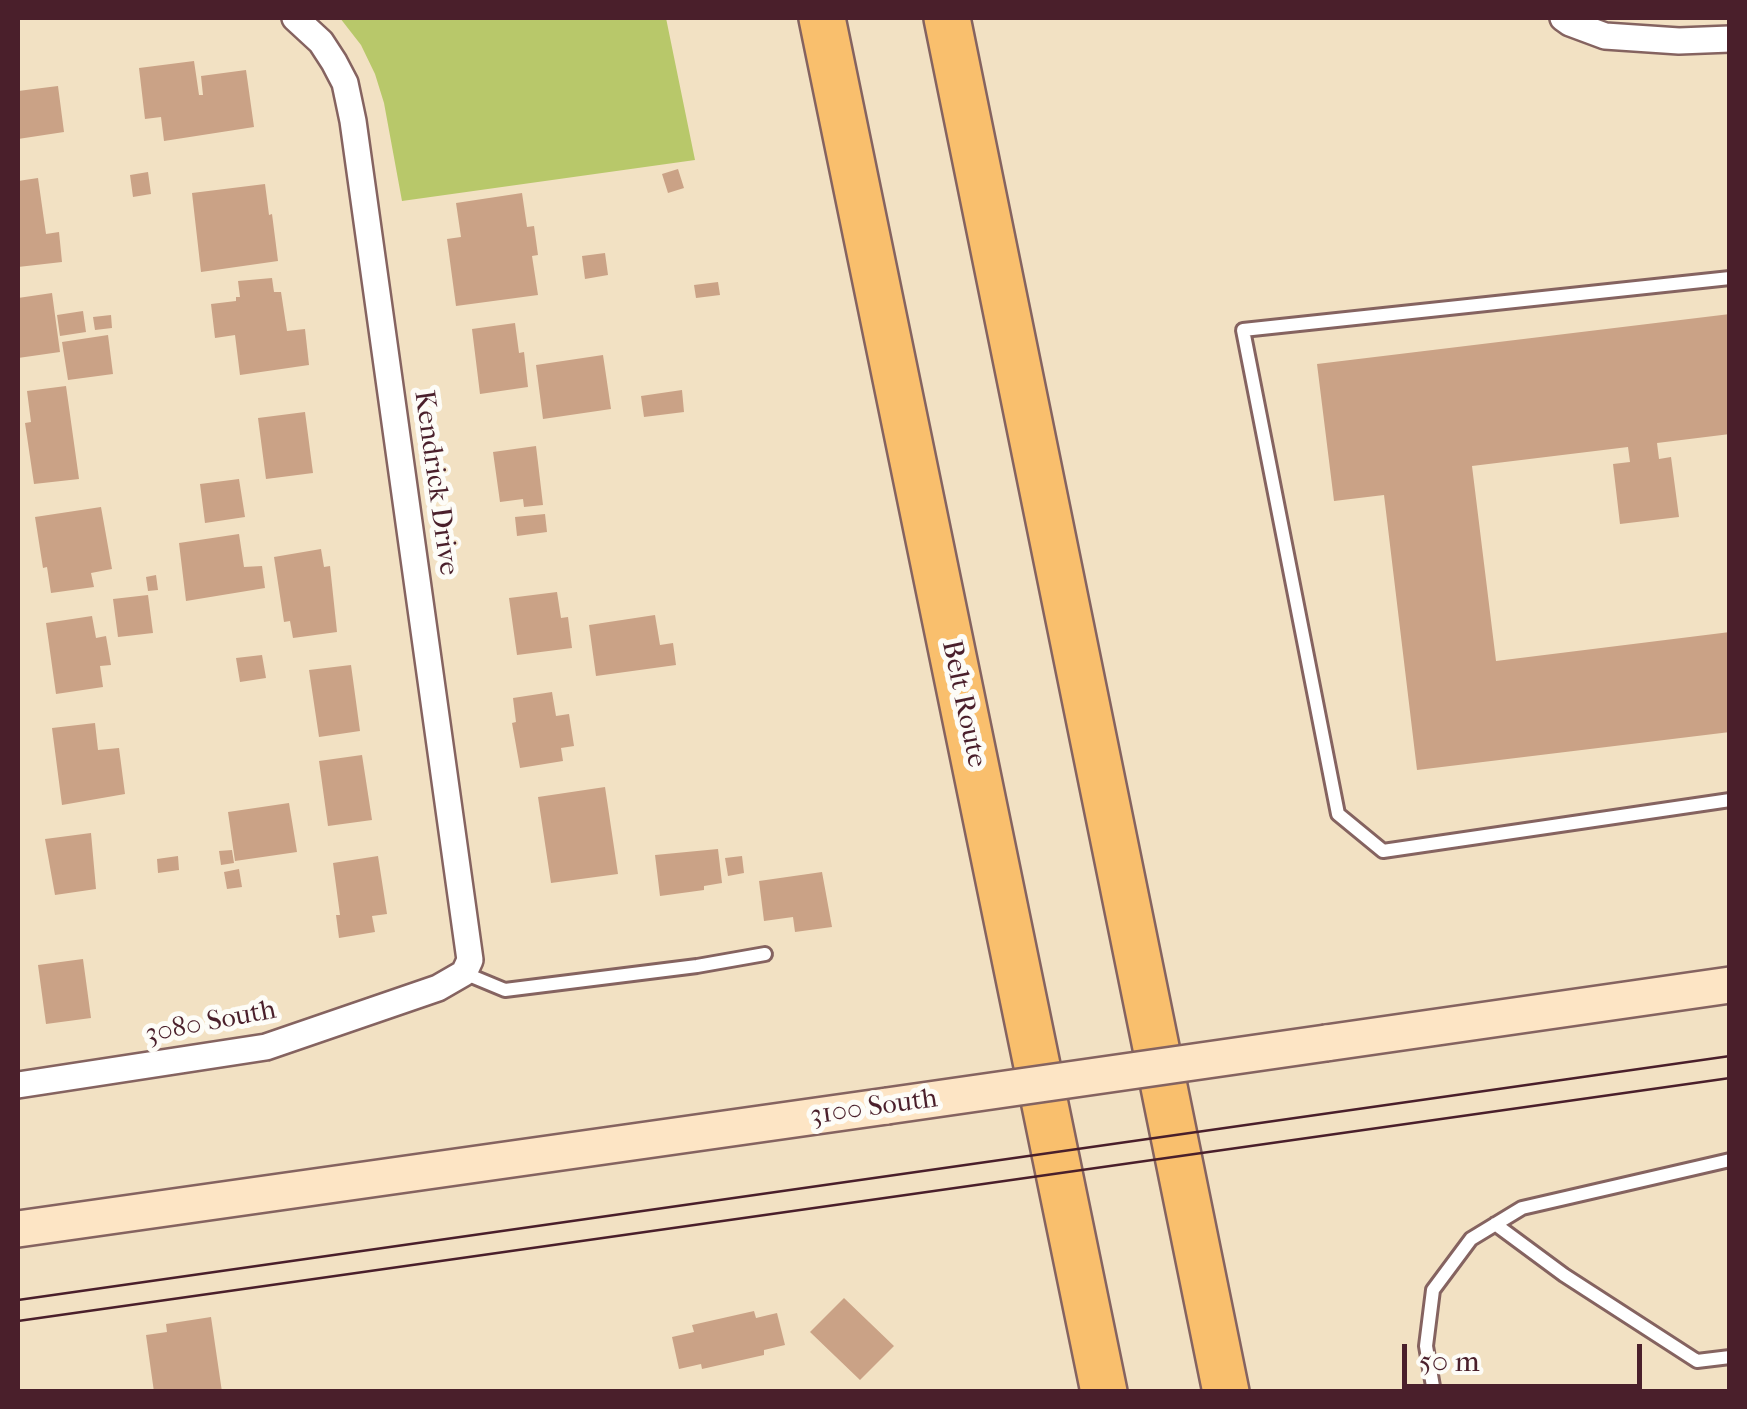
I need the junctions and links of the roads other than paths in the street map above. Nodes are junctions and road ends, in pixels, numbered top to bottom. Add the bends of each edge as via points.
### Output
1 (294, 18) edge
2 (822, 18) edge
3 (947, 18) edge
4 (1563, 18) edge
5 (1730, 39) edge
6 (1730, 278) edge
7 (1730, 800) edge
8 (765, 954) dead end
9 (464, 973) junction
10 (1730, 985) edge
11 (18, 1085) edge
12 (1730, 1160) edge
13 (1495, 1224) junction
14 (18, 1230) edge
15 (1730, 1357) edge
16 (1104, 1392) edge
17 (1226, 1392) edge
18 (1434, 1392) edge

1 - 9 street, Kendrick Drive via 334,62 353,121 470,944
2 - 16 highway, Belt Route
3 - 17 highway
4 - 5 street via 1605,36
6 - 7 lane via 1243,330 1338,814 1384,850
8 - 9 lane via 504,990
9 - 11 street, 3080 South via 266,1047
10 - 14 main road, 3100 South, bridge
12 - 13 lane via 1522,1208
13 - 15 lane via 1698,1361
13 - 18 lane via 1471,1240 1432,1290 1426,1346

